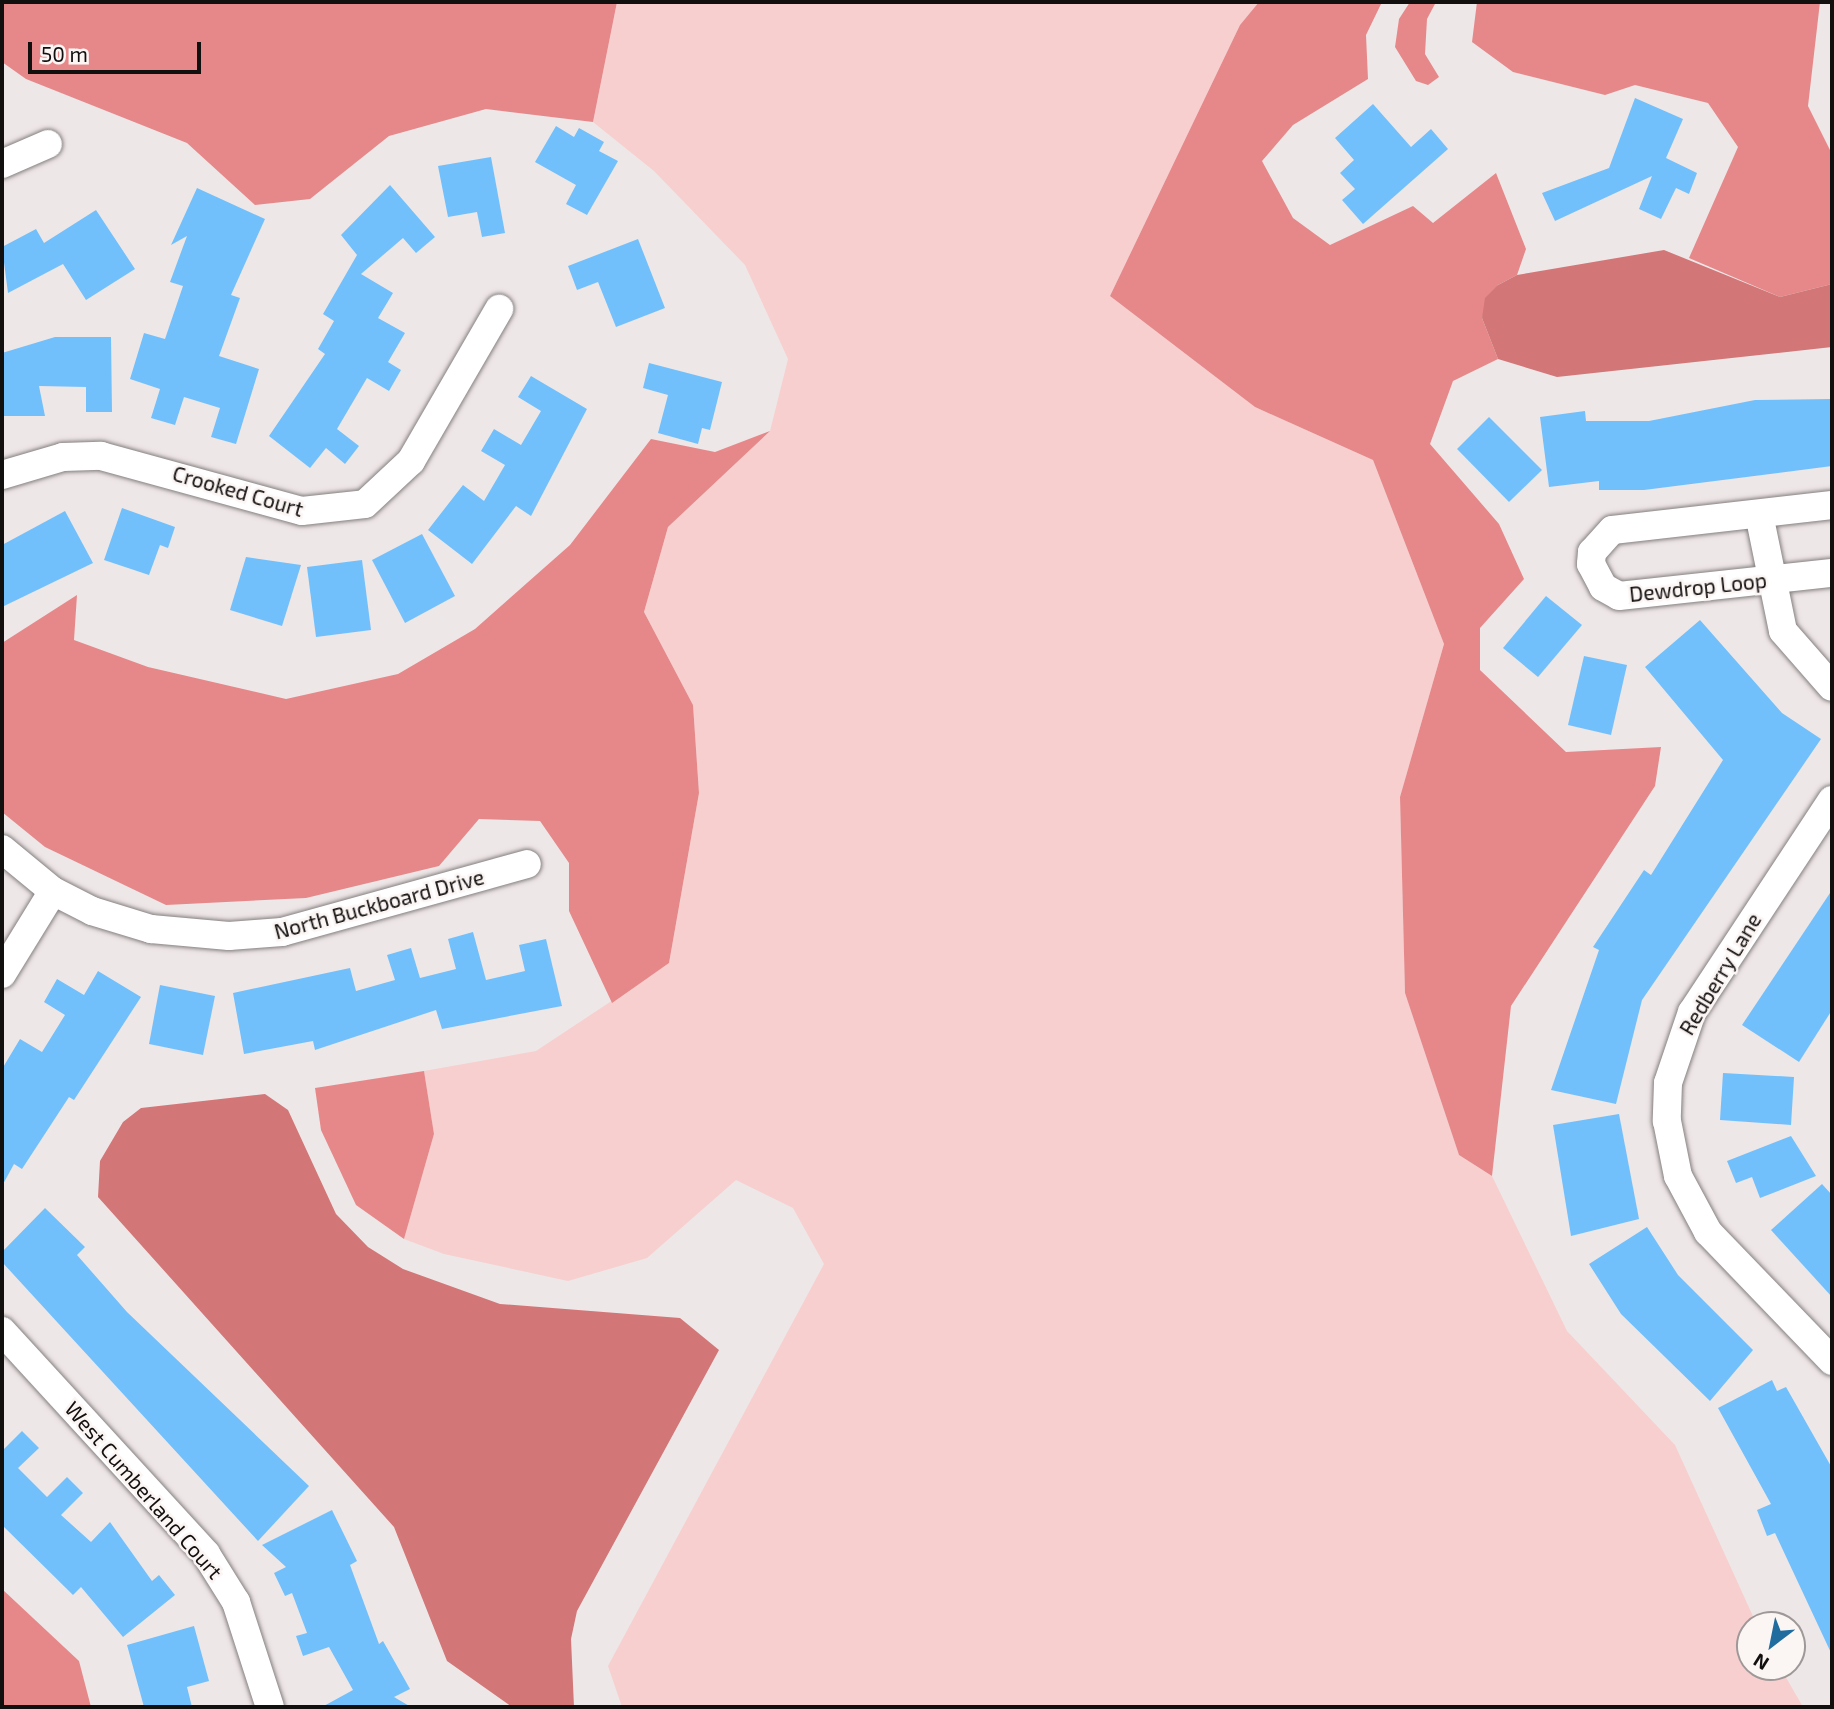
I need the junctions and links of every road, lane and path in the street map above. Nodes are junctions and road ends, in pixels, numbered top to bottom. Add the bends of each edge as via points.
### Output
1 (48, 144) dead end
2 (2, 164) edge
3 (499, 309) dead end
4 (2, 475) edge
5 (1832, 505) edge
6 (1759, 514) junction
7 (1832, 573) edge
8 (1769, 579) junction
9 (1832, 687) edge
10 (1832, 800) edge
11 (2, 849) edge
12 (527, 864) dead end
13 (53, 891) junction
14 (2, 974) edge
15 (2, 1331) edge
16 (1832, 1361) edge
17 (270, 1707) edge

1 - 2 street
3 - 4 street, Crooked Court via 411,461 365,503 302,511 101,456 63,457
5 - 6 street, Dewdrop Loop
6 - 8 street
6 - 8 street, Dewdrop Loop via 1612,530 1592,552 1591,565 1603,587 1619,596
7 - 8 street, Dewdrop Loop
8 - 9 street via 1783,631 1798,656
10 - 16 street, Redberry Lane via 1692,1012 1677,1047 1667,1121 1678,1176 1708,1232
11 - 13 street, North Buckboard Drive
12 - 13 street, North Buckboard Drive via 269,933 151,929
13 - 14 street
15 - 17 street, West Cumberland Court via 206,1554 236,1602

